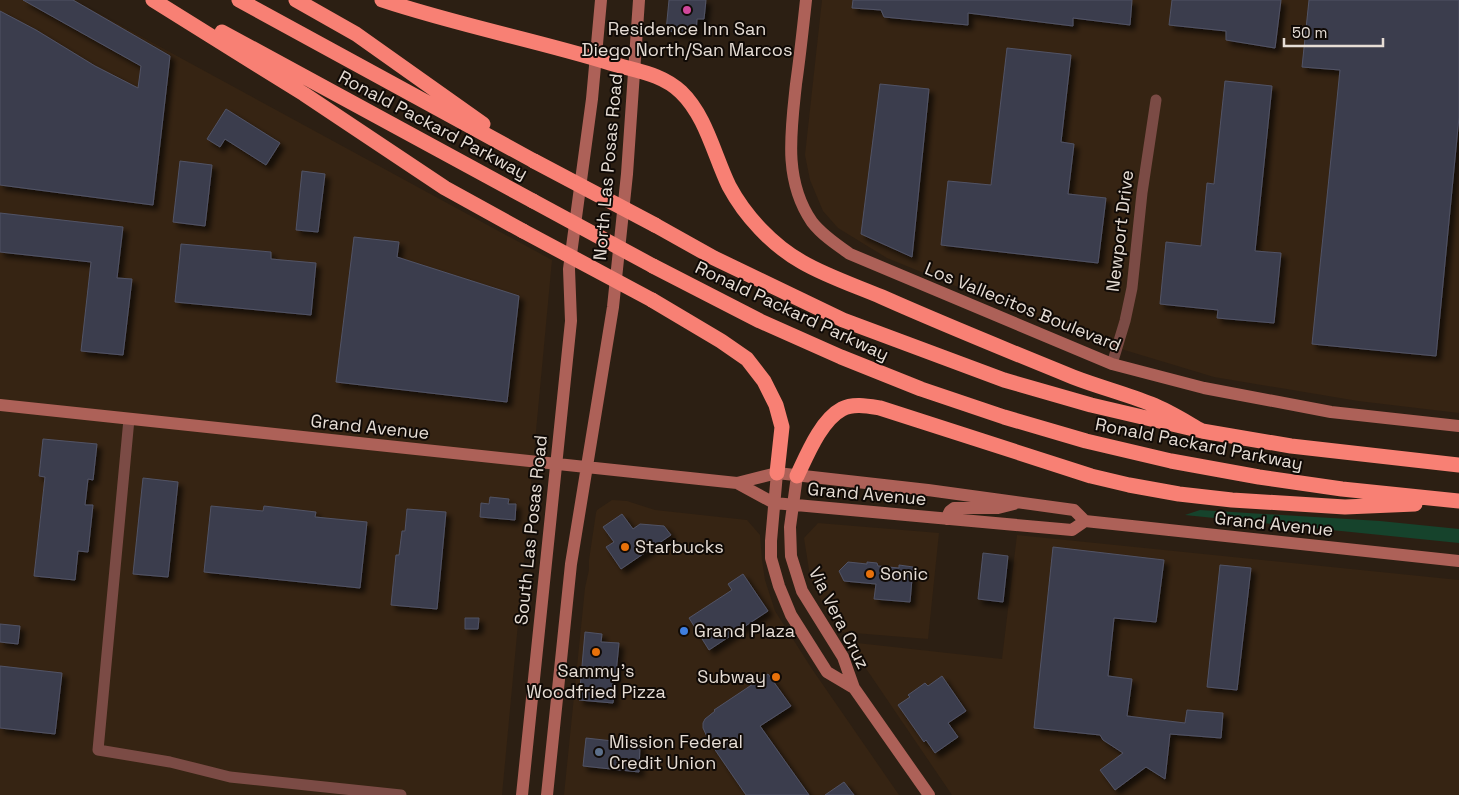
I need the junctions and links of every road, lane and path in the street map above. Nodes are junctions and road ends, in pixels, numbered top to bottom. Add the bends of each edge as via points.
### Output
1 (153, 0) edge
2 (164, 0) edge
3 (239, 0) edge
4 (296, 0) edge
5 (382, 0) edge
6 (601, 0) edge
7 (639, 0) edge
8 (806, 0) edge
9 (596, 59) junction
10 (634, 70) junction
11 (1156, 100) dead end
12 (534, 161) junction
13 (569, 269) joint
14 (1112, 364) junction
15 (0, 405) edge
16 (129, 419) junction
17 (1459, 426) edge
18 (1202, 431) junction
19 (556, 464) junction
20 (1459, 465) edge
21 (587, 467) junction
22 (777, 473) junction
23 (797, 476) junction
24 (737, 483) junction
25 (1020, 502) junction
26 (1459, 502) edge
27 (774, 503) junction
28 (792, 505) junction
29 (946, 519) junction
30 (1085, 521) junction
31 (1459, 561) edge
32 (854, 688) junction
33 (401, 795) edge
34 (522, 795) edge
35 (547, 795) edge
36 (929, 795) edge

1 - 22 highway, bridge via 304,94 445,188 652,300 747,359 764,381 776,405 782,428
2 - 26 highway, Ronald Packard Parkway, bridge via 760,321 922,389 1086,441 1171,461 1259,478
3 - 12 highway, Ronald Packard Parkway
4 - 12 highway via 356,34
5 - 9 highway
6 - 9 main road, North Las Posas Road
7 - 10 main road, North Las Posas Road
8 - 14 main road, Los Vallecitos Boulevard via 790,154 799,196 813,222 850,254
9 - 10 highway
9 - 13 main road, North Las Posas Road
10 - 18 highway via 654,74 682,93 695,109 730,187 746,211 769,237 802,262 1068,375 1153,404
10 - 21 main road, North Las Posas Road via 613,307
11 - 14 street, Newport Drive via 1132,288
12 - 18 highway, Ronald Packard Parkway, bridge via 714,258 843,320 1004,380 1082,403
13 - 19 main road, South Las Posas Road via 571,321
14 - 17 main road, Los Vallecitos Boulevard via 1204,388 1331,412
15 - 16 main road, Grand Avenue
16 - 19 main road, Grand Avenue
16 - 33 street via 98,750 170,762 230,777
18 - 20 highway, Ronald Packard Parkway via 1291,446
19 - 21 main road, Grand Avenue
19 - 34 main road, South Las Posas Road
21 - 24 main road, Grand Avenue
21 - 35 main road via 571,564
22 - 23 main road, Grand Avenue
22 - 24 main road, Grand Avenue
22 - 27 main road, Via Vera Cruz
23 - 25 main road, Grand Avenue
23 - 26 highway via 829,418 843,408 861,405 940,426 1091,476 1179,494 1345,507
23 - 28 main road, Via Vera Cruz
24 - 27 main road, Grand Avenue
25 - 29 main road via 998,508 954,508
25 - 30 main road, Grand Avenue via 1074,510
27 - 28 main road, Grand Avenue
27 - 32 main road, Via Vera Cruz via 772,558 790,615 827,672
28 - 29 main road, Grand Avenue
28 - 32 main road, Via Vera Cruz via 791,556 802,591 843,657
29 - 30 main road, Grand Avenue via 1072,530
30 - 31 main road, Grand Avenue
32 - 36 main road, Via Vera Cruz

